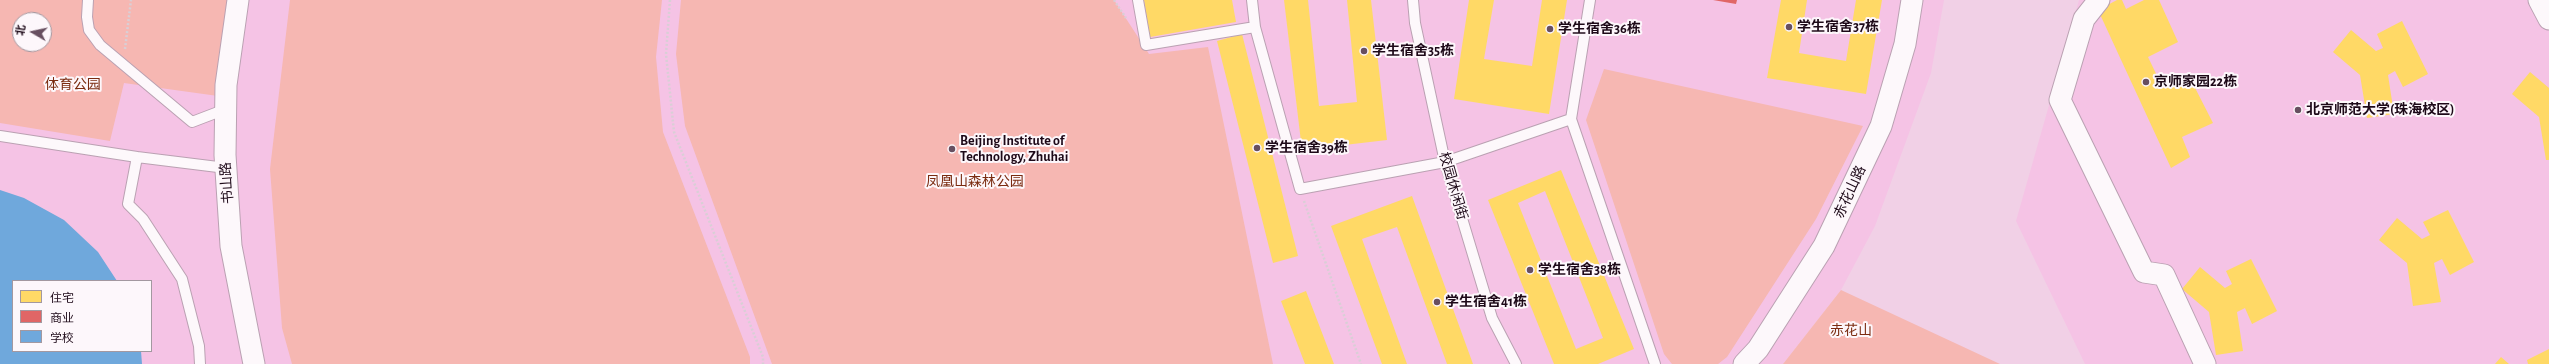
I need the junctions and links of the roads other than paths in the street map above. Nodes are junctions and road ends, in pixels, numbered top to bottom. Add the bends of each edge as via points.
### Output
1 (88, 0) edge
2 (238, 0) edge
3 (1138, 0) edge
4 (1252, 0) edge
5 (1413, 0) edge
6 (1590, 0) edge
7 (1912, 0) edge
8 (2099, 0) edge
9 (2540, 0) edge
10 (2549, 19) edge
11 (1255, 27) junction
12 (226, 109) junction
13 (1571, 119) junction
14 (0, 136) edge
15 (137, 157) junction
16 (1445, 162) junction
17 (226, 168) junction
18 (200, 364) edge
19 (254, 364) edge
20 (1516, 364) edge
21 (1655, 364) edge
22 (1744, 364) edge
23 (2205, 364) edge

1 - 12 lane via 89,30 100,45 192,122
2 - 12 street, 书山路 via 226,85
3 - 11 lane via 1146,45
4 - 11 lane
5 - 16 lane, 校园休闲街 via 1415,23
6 - 13 lane
7 - 22 street, 赤花山路 via 1904,44 1881,126 1824,246 1758,349
8 - 23 street via 2084,18 2060,100 2144,272 2164,275
9 - 10 street
11 - 16 lane via 1300,189
12 - 17 street, 书山路
13 - 16 lane
13 - 21 lane
14 - 15 lane
15 - 17 lane
15 - 18 lane via 128,204 143,218 182,279 199,346
16 - 20 lane, 校园休闲街 via 1492,318
17 - 19 street, 书山路 via 232,246

